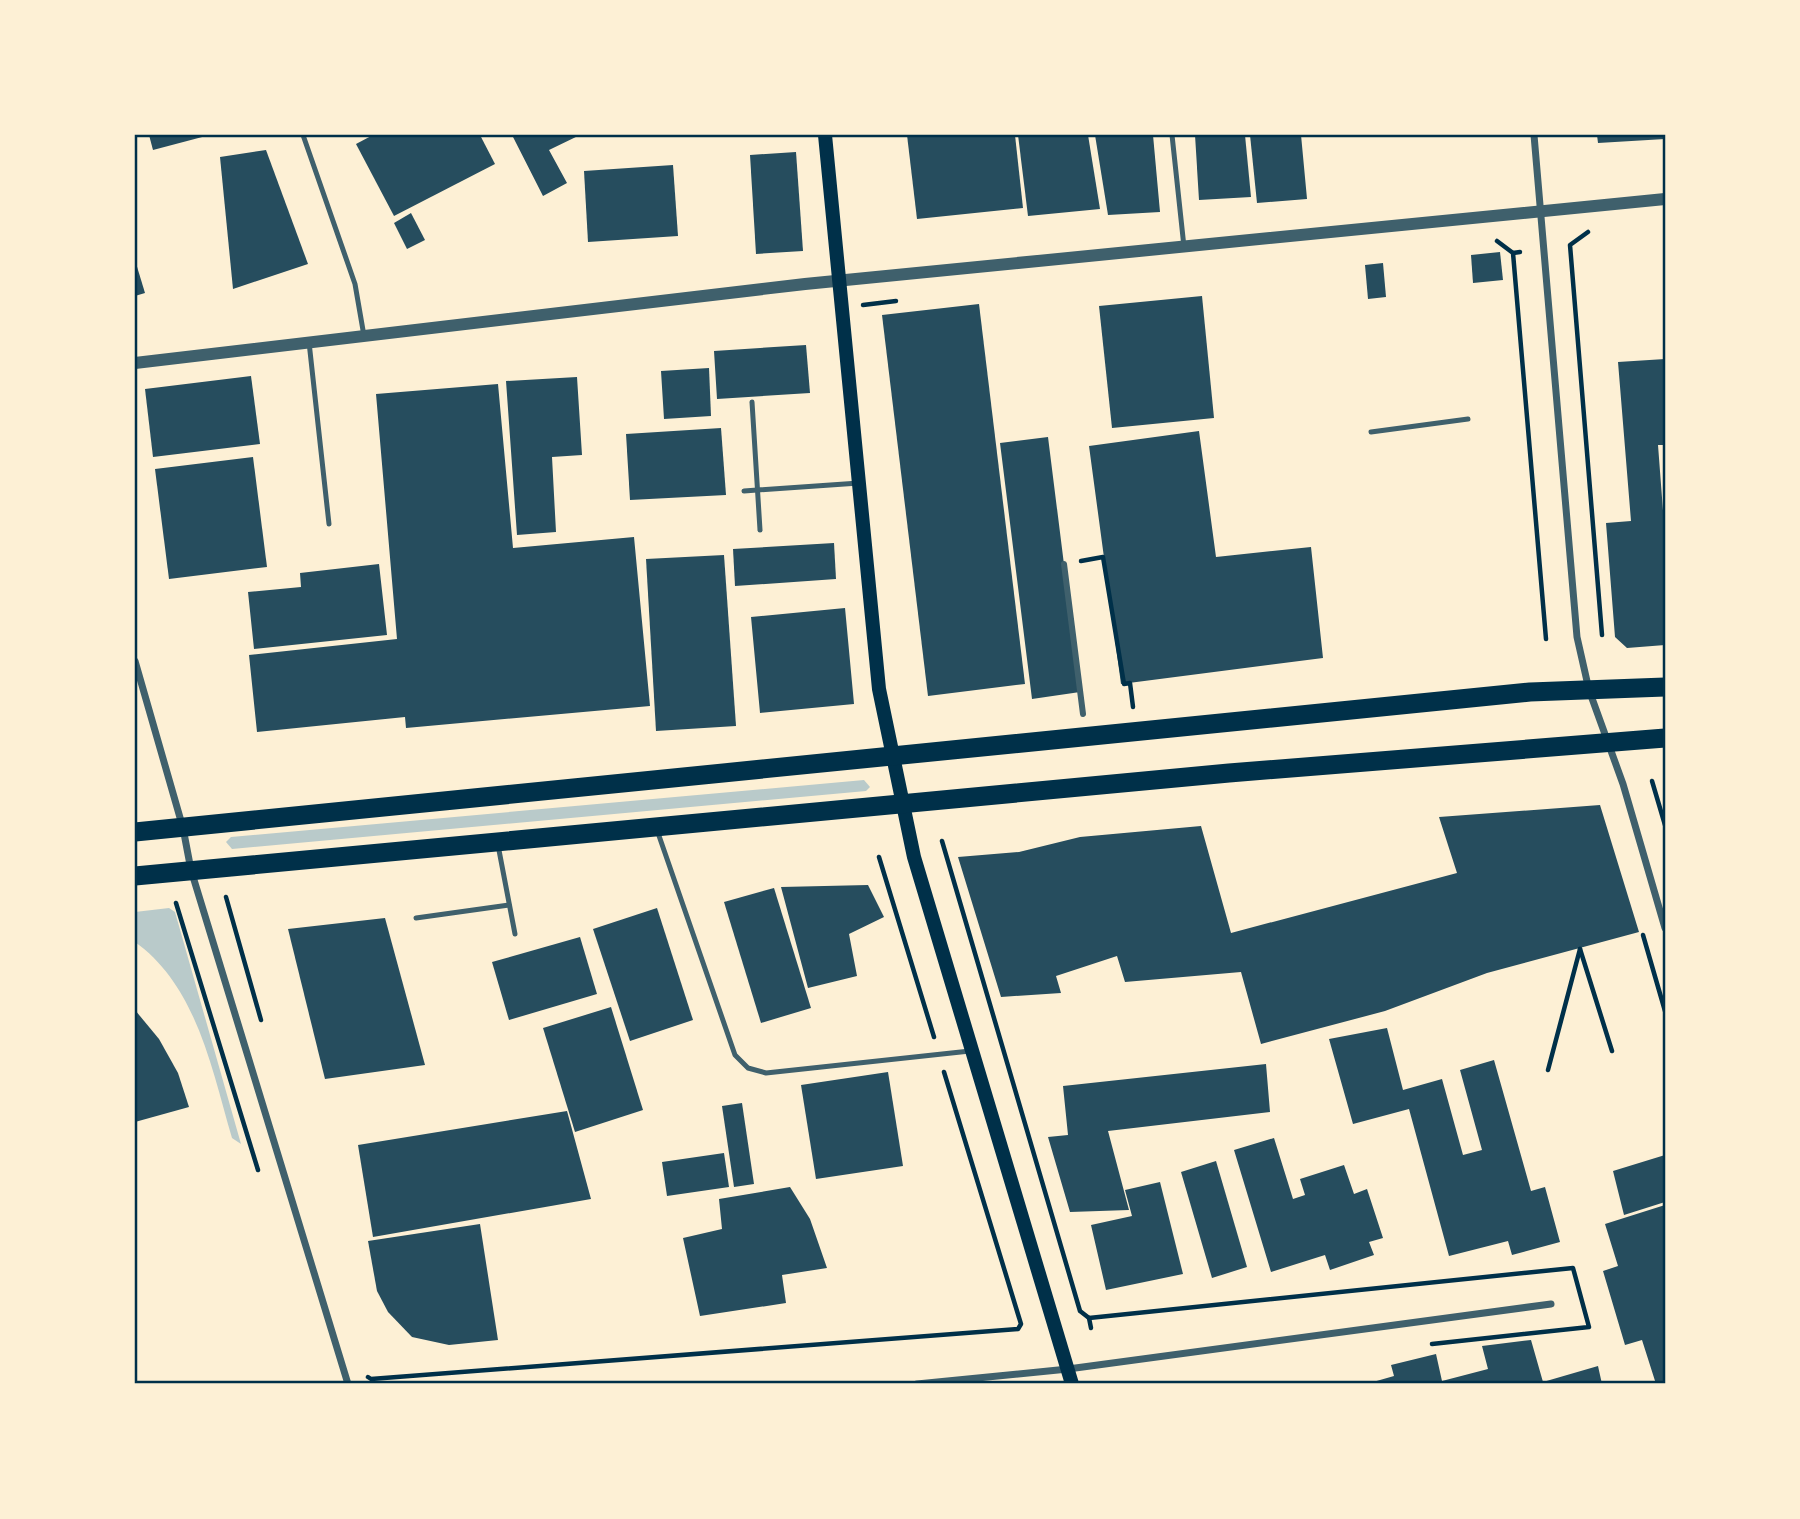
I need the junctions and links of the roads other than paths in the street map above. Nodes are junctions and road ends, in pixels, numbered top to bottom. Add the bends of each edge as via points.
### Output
1 (303, 135) edge
2 (825, 135) edge
3 (1172, 135) edge
4 (1534, 135) edge
5 (1665, 199) edge
6 (1541, 211) junction
7 (1184, 247) junction
8 (837, 281) junction
9 (364, 336) junction
10 (309, 342) junction
11 (135, 363) edge
12 (752, 402) dead end
13 (1468, 419) dead end
14 (1371, 432) dead end
15 (859, 483) junction
16 (744, 491) dead end
17 (755, 491) junction
18 (329, 524) dead end
19 (761, 530) dead end
20 (1064, 564) dead end
21 (135, 661) edge
22 (1665, 687) edge
23 (1588, 690) junction
24 (1083, 714) dead end
25 (1665, 738) edge
26 (1608, 743) junction
27 (891, 754) junction
28 (901, 804) junction
29 (656, 827) junction
30 (183, 828) junction
31 (135, 832) edge
32 (497, 842) junction
33 (191, 870) junction
34 (135, 876) edge
35 (509, 905) junction
36 (416, 918) dead end
37 (1665, 928) edge
38 (514, 934) dead end
39 (971, 1051) junction
40 (1551, 1304) dead end
41 (1068, 1368) junction
42 (959, 1382) edge
43 (348, 1384) edge
44 (916, 1384) edge
45 (1072, 1384) edge

1 - 9 lane via 355,284
2 - 8 main road
3 - 7 lane
4 - 6 street
5 - 6 street
6 - 7 street
6 - 23 street via 1577,637
7 - 8 street
8 - 9 street
8 - 15 main road
9 - 10 street
10 - 11 street
10 - 18 lane
12 - 17 lane
13 - 14 lane
15 - 17 lane
15 - 27 main road via 880,696
16 - 17 lane
17 - 19 lane
20 - 24 street
21 - 30 street
22 - 23 highway
23 - 26 street
23 - 27 highway
25 - 26 highway
26 - 28 highway
26 - 37 street
27 - 28 main road
27 - 30 highway
28 - 29 highway
28 - 39 main road
29 - 32 highway
29 - 39 lane via 735,1055 748,1068 766,1073
30 - 31 highway
30 - 33 street
32 - 33 highway
32 - 35 lane
33 - 34 highway
33 - 43 street
35 - 36 lane
35 - 38 lane
39 - 41 main road
40 - 41 street
41 - 42 street
41 - 45 main road
42 - 44 street

